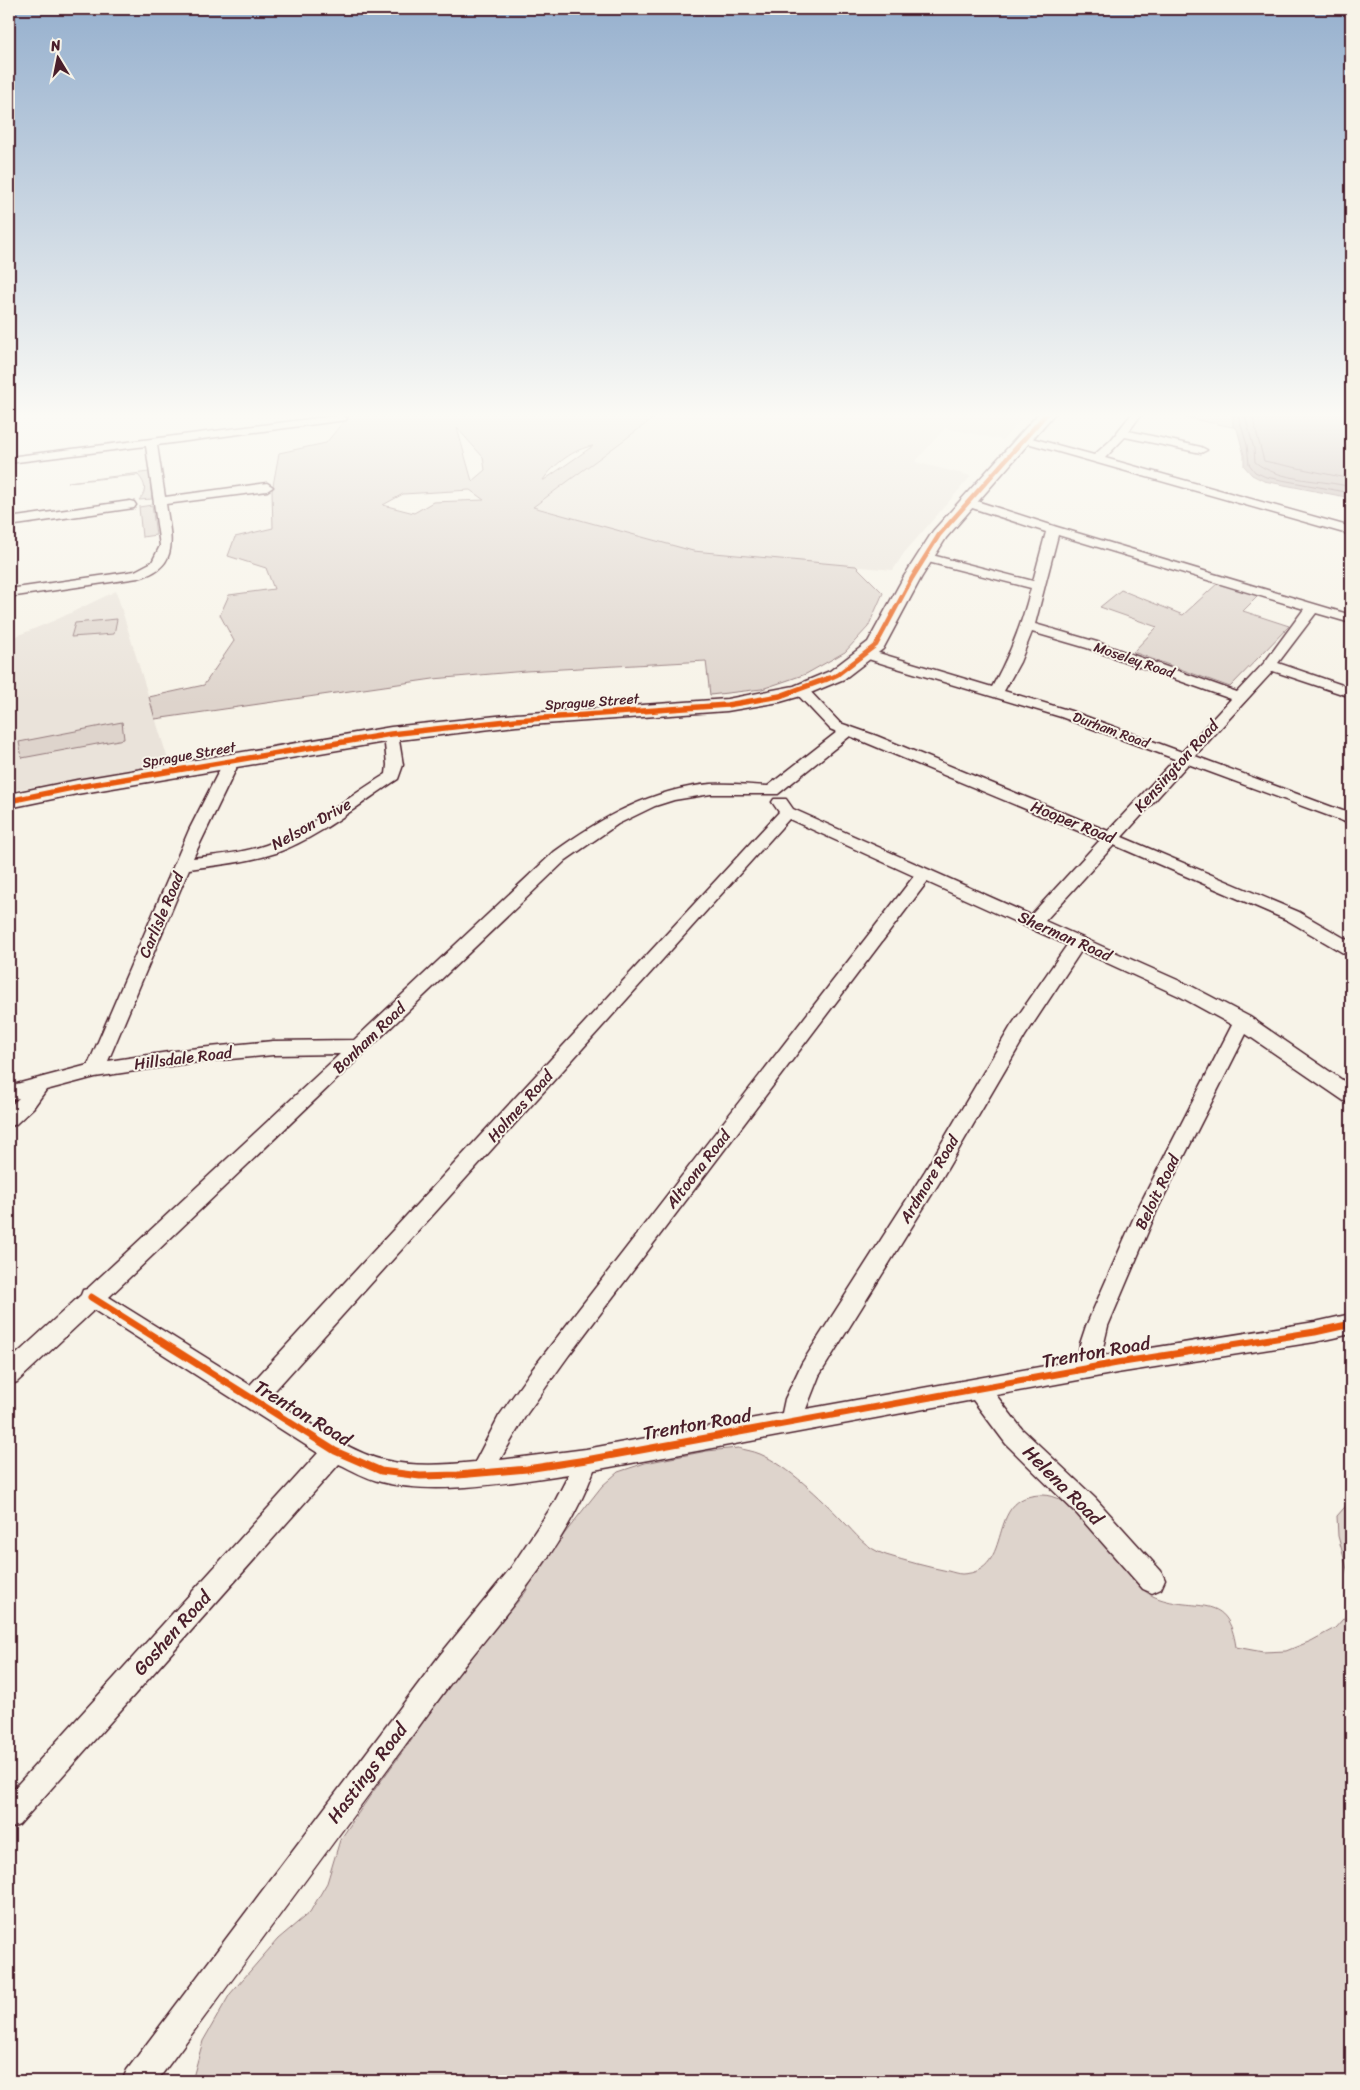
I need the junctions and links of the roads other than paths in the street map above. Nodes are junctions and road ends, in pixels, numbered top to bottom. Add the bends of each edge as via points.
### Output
1 (98, 510) edge
2 (160, 510) edge
3 (961, 510) edge
4 (990, 510) edge
5 (1276, 510) edge
6 (9, 522) edge
7 (1053, 530) junction
8 (1351, 530) edge
9 (924, 557) junction
10 (1039, 586) junction
11 (9, 593) edge
12 (1313, 607) junction
13 (1351, 619) edge
14 (1028, 626) junction
15 (867, 654) junction
16 (1270, 665) junction
17 (801, 690) junction
18 (996, 692) junction
19 (1351, 693) edge
20 (1238, 697) junction
21 (846, 732) junction
22 (390, 734) junction
23 (1185, 758) junction
24 (229, 761) junction
25 (772, 791) junction
26 (9, 801) edge
27 (787, 812) junction
28 (1351, 818) edge
29 (1111, 838) junction
30 (182, 865) junction
31 (926, 873) junction
32 (1034, 922) junction
33 (1078, 942) junction
34 (1351, 950) edge
35 (1243, 1022) junction
36 (360, 1047) junction
37 (95, 1070) junction
38 (39, 1085) junction
39 (9, 1094) edge
40 (1351, 1096) edge
41 (9, 1119) edge
42 (91, 1298) junction
43 (1351, 1324) edge
44 (1088, 1368) junction
45 (9, 1375) edge
46 (978, 1388) junction
47 (252, 1400) junction
48 (791, 1422) junction
49 (335, 1452) junction
50 (586, 1460) junction
51 (483, 1473) junction
52 (1152, 1580) dead end
53 (9, 1814) edge
54 (138, 2081) edge

1 - 6 street
2 - 11 street via 166,546 161,561 155,567 138,574
3 - 9 main road, Sprague Street
4 - 7 street
5 - 8 street
7 - 10 street
7 - 12 street
9 - 10 street
9 - 15 main road, Sprague Street via 876,645
10 - 14 street
12 - 13 street
12 - 16 street, Kensington Road
14 - 18 street
14 - 20 street, Moseley Road
15 - 17 main road, Sprague Street via 838,675
15 - 18 street, Durham Road via 914,671
16 - 19 street
16 - 20 street, Kensington Road
17 - 21 street, Hooper Road via 831,723
17 - 22 main road, Sprague Street via 727,705 516,720
18 - 23 street, Durham Road
20 - 23 street, Kensington Road
21 - 25 street
21 - 29 street, Hooper Road via 872,739
22 - 24 main road, Sprague Street
22 - 30 street, Nelson Drive via 395,765 392,776 310,829 270,849
23 - 28 street, Durham Road
23 - 29 street, Kensington Road
24 - 26 main road, Sprague Street
24 - 30 street, Carlisle Road
25 - 27 street
25 - 36 street, Bonham Road via 710,789 675,794 621,815 587,835 560,856
27 - 31 street, Sherman Road
27 - 47 street, Holmes Road
29 - 32 street, Kensington Road
29 - 34 street, Hooper Road via 1293,916
30 - 37 street, Carlisle Road
31 - 32 street, Sherman Road
31 - 51 street, Altoona Road via 561,1348 503,1429
32 - 33 street, Sherman Road
33 - 35 street, Sherman Road via 1185,990
33 - 48 street, Ardmore Road via 1018,1031 932,1177 810,1370
35 - 40 street, Sherman Road
35 - 44 street, Beloit Road via 1148,1208 1096,1326
36 - 37 street, Hillsdale Road via 272,1048
36 - 42 street, Bonham Road
37 - 38 street, Hillsdale Road
38 - 39 street, Hillsdale Road
38 - 41 street
42 - 45 street, Bonham Road
42 - 47 street, Trenton Road
43 - 44 street, Trenton Road
44 - 46 street, Trenton Road
46 - 48 street, Trenton Road
46 - 52 street, Helena Road via 1013,1436 1097,1518
47 - 49 street, Trenton Road
48 - 50 street, Trenton Road
49 - 51 street, Trenton Road via 368,1467 394,1474
49 - 53 street, Goshen Road
50 - 51 street, Trenton Road
50 - 54 street, Hastings Road via 566,1505 519,1578 449,1664

